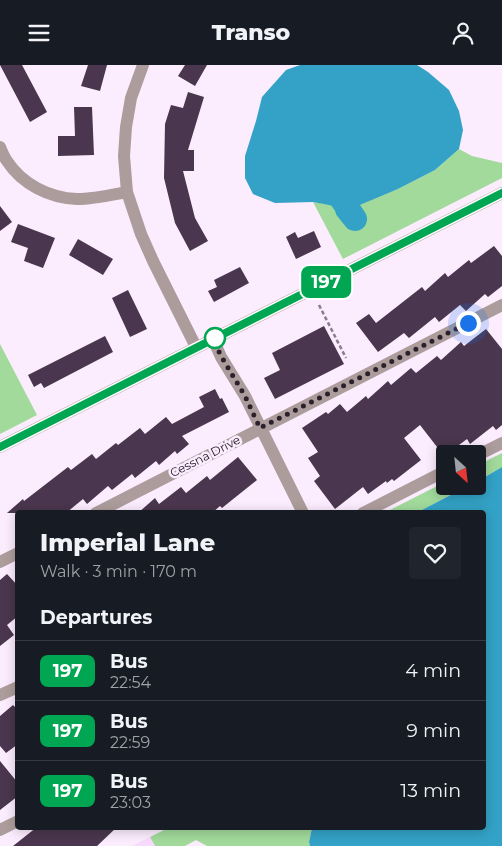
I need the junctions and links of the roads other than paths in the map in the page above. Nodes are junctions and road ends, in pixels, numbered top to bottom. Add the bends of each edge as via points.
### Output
1 (143, 65) edge
2 (0, 147) edge
3 (127, 192) junction
4 (502, 193) edge
5 (502, 305) edge
6 (212, 339) junction
7 (196, 347) junction
8 (260, 428) junction
9 (502, 443) edge
10 (0, 447) edge
11 (486, 451) edge
12 (436, 476) edge
13 (102, 510) edge
14 (301, 510) edge
15 (369, 510) edge
16 (15, 554) edge
17 (0, 562) edge
18 (15, 688) edge
19 (0, 695) edge
20 (15, 822) edge
21 (0, 830) edge

1 - 3 street via 131,98 126,127
2 - 3 street via 16,172 48,194 77,199
3 - 7 street via 152,261
4 - 6 street
5 - 8 street, Cessna Drive
6 - 7 street
6 - 8 street
7 - 10 street
8 - 13 street, Cessna Drive
8 - 14 street
9 - 11 street
12 - 15 street
16 - 17 street
18 - 19 street
20 - 21 street

